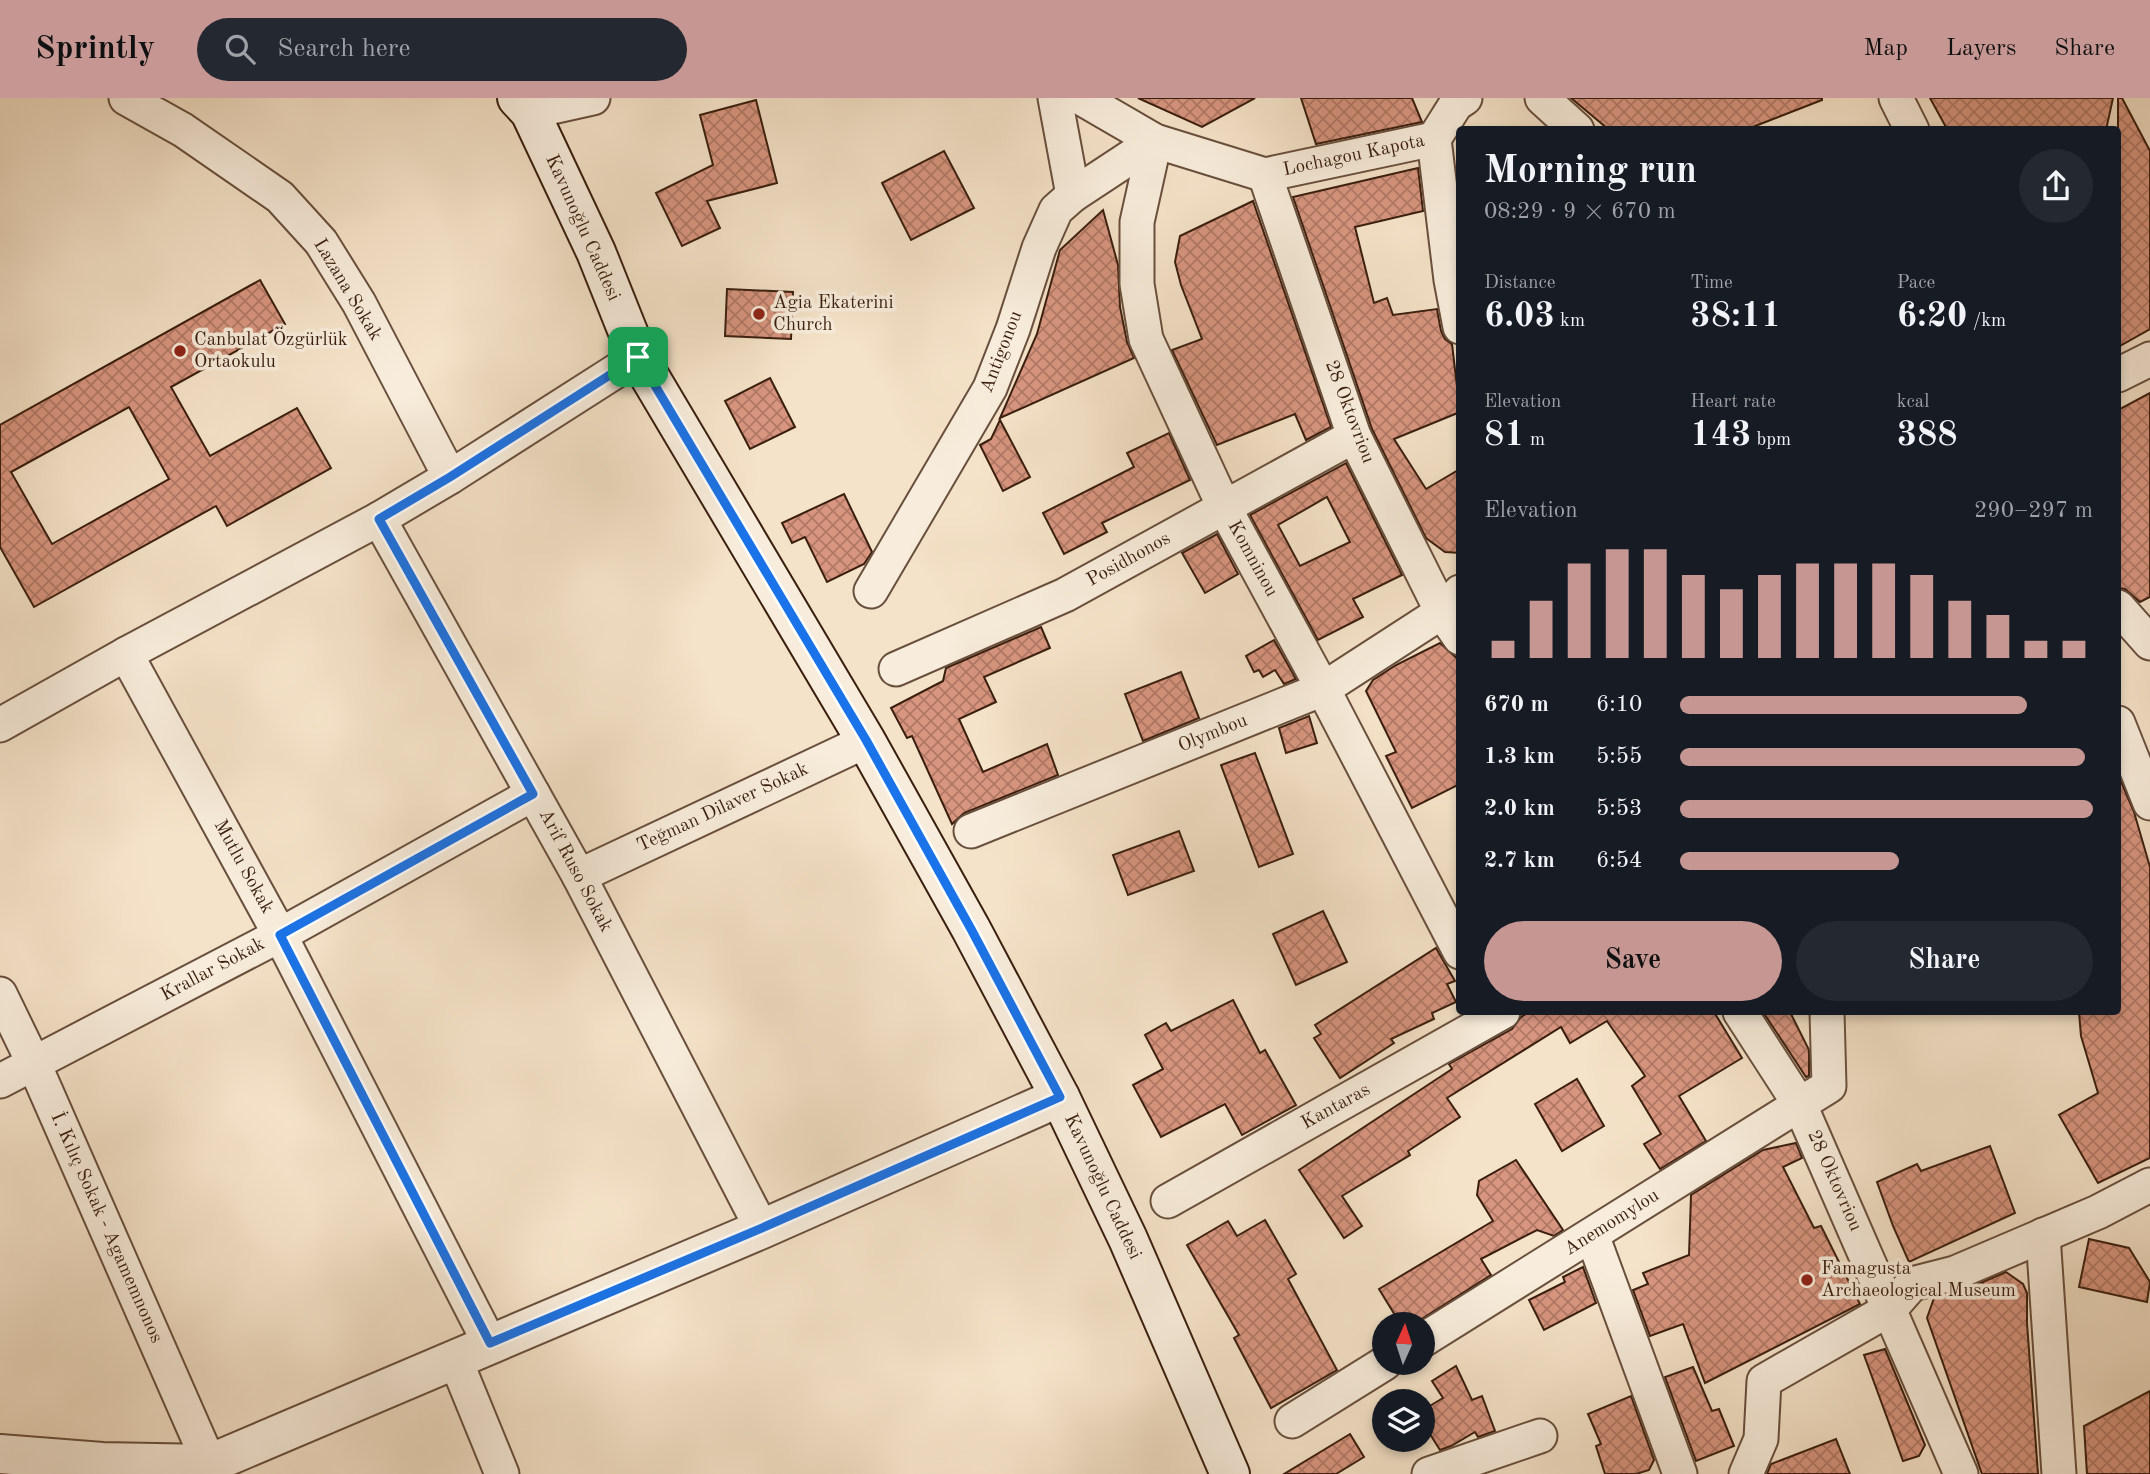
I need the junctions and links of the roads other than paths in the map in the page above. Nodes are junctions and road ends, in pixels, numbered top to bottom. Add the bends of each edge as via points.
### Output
1 (126, 98) edge
2 (593, 98) edge
3 (1055, 98) edge
4 (1081, 98) edge
5 (1542, 98) edge
6 (1896, 98) edge
7 (1458, 100) edge
8 (524, 105) edge
9 (1573, 126) edge
10 (1910, 126) edge
11 (1434, 139) junction
12 (1155, 141) junction
13 (1265, 175) junction
14 (1073, 195) junction
15 (1456, 306) edge
16 (638, 357) junction
17 (1354, 436) junction
18 (450, 477) junction
19 (1224, 507) junction
20 (379, 519) junction
21 (871, 591) dead end
22 (2121, 610) edge
23 (1454, 614) edge
24 (2150, 642) edge
25 (126, 654) junction
26 (896, 669) dead end
27 (1323, 689) junction
28 (0, 725) edge
29 (2121, 734) edge
30 (866, 740) junction
31 (533, 794) junction
32 (2138, 797) edge
33 (971, 831) dead end
34 (579, 876) junction
35 (280, 935) junction
36 (1456, 944) edge
37 (0, 993) edge
38 (1494, 1015) edge
39 (1742, 1015) edge
40 (1826, 1015) edge
41 (34, 1064) junction
42 (0, 1081) edge
43 (1060, 1097) junction
44 (1800, 1105) junction
45 (2150, 1185) edge
46 (1168, 1201) dead end
47 (762, 1228) junction
48 (1592, 1235) junction
49 (2042, 1236) junction
50 (1890, 1309) junction
51 (1435, 1333) edge
52 (490, 1343) junction
53 (455, 1359) junction
54 (1372, 1371) edge
55 (1292, 1421) dead end
56 (1541, 1436) dead end
57 (0, 1454) edge
58 (209, 1471) edge
59 (1950, 1471) edge
60 (502, 1474) edge
61 (1230, 1474) edge
62 (1429, 1474) edge
63 (1680, 1474) edge
64 (1746, 1474) edge
65 (2059, 1474) edge

1 - 18 street, Lazana Sokak via 183,130 280,197 321,242 359,303
2 - 8 street
3 - 14 street
4 - 12 street, Lochagou Kapota
5 - 9 street
6 - 10 street
7 - 11 street
8 - 16 main road, Kavunoğlu Caddesi via 596,252
11 - 13 street, Lochagou Kapota
11 - 15 street
12 - 13 street, Lochagou Kapota
12 - 14 street, Antigonou
12 - 19 street, Komninou via 1137,222 1138,284 1146,339
13 - 17 street, 28 Oktovriou
14 - 21 street, Antigonou via 1056,210 1038,248 990,388
16 - 18 street
16 - 30 main road, Kavunoğlu Caddesi
17 - 19 street, Posidhonos
17 - 23 street, 28 Oktovriou
18 - 20 street
19 - 26 street, Posidhonos via 1065,595
19 - 27 street, Komninou
20 - 25 street
20 - 31 street, Arif Ruso Sokak
22 - 24 street
23 - 27 street, Olymbou
25 - 28 street
25 - 35 street, Mutlu Sokak
27 - 33 street, Olymbou
27 - 36 street, Komninou
29 - 32 street
30 - 34 street, Teğman Dilaver Sokak
30 - 43 main road, Kavunoğlu Caddesi
31 - 34 street, Arif Ruso Sokak
31 - 35 street, Krallar Sokak
34 - 47 street, Arif Ruso Sokak
35 - 41 street, Krallar Sokak
35 - 52 street, Mutlu Sokak
37 - 41 street, İ. Kılıç Sokak - Agamemnonos
38 - 46 street, Kantaras
39 - 44 street, 28 Oktovriou
40 - 44 street, Anemomylou via 1829,1086
41 - 42 street, Krallar Sokak
41 - 58 street, İ. Kılıç Sokak - Agamemnonos
43 - 47 main road
43 - 61 main road, Kavunoğlu Caddesi via 1128,1239
44 - 48 street, Anemomylou
44 - 50 street, 28 Oktovriou
45 - 49 street
47 - 52 main road
48 - 51 street, Anemomylou
48 - 63 street
49 - 50 street via 1955,1273 1912,1284
49 - 65 street
50 - 59 street, 28 Oktovriou
50 - 64 street via 1764,1381 1761,1438
52 - 53 main road
53 - 58 main road
53 - 60 street
54 - 55 street
56 - 62 street
57 - 58 main road

